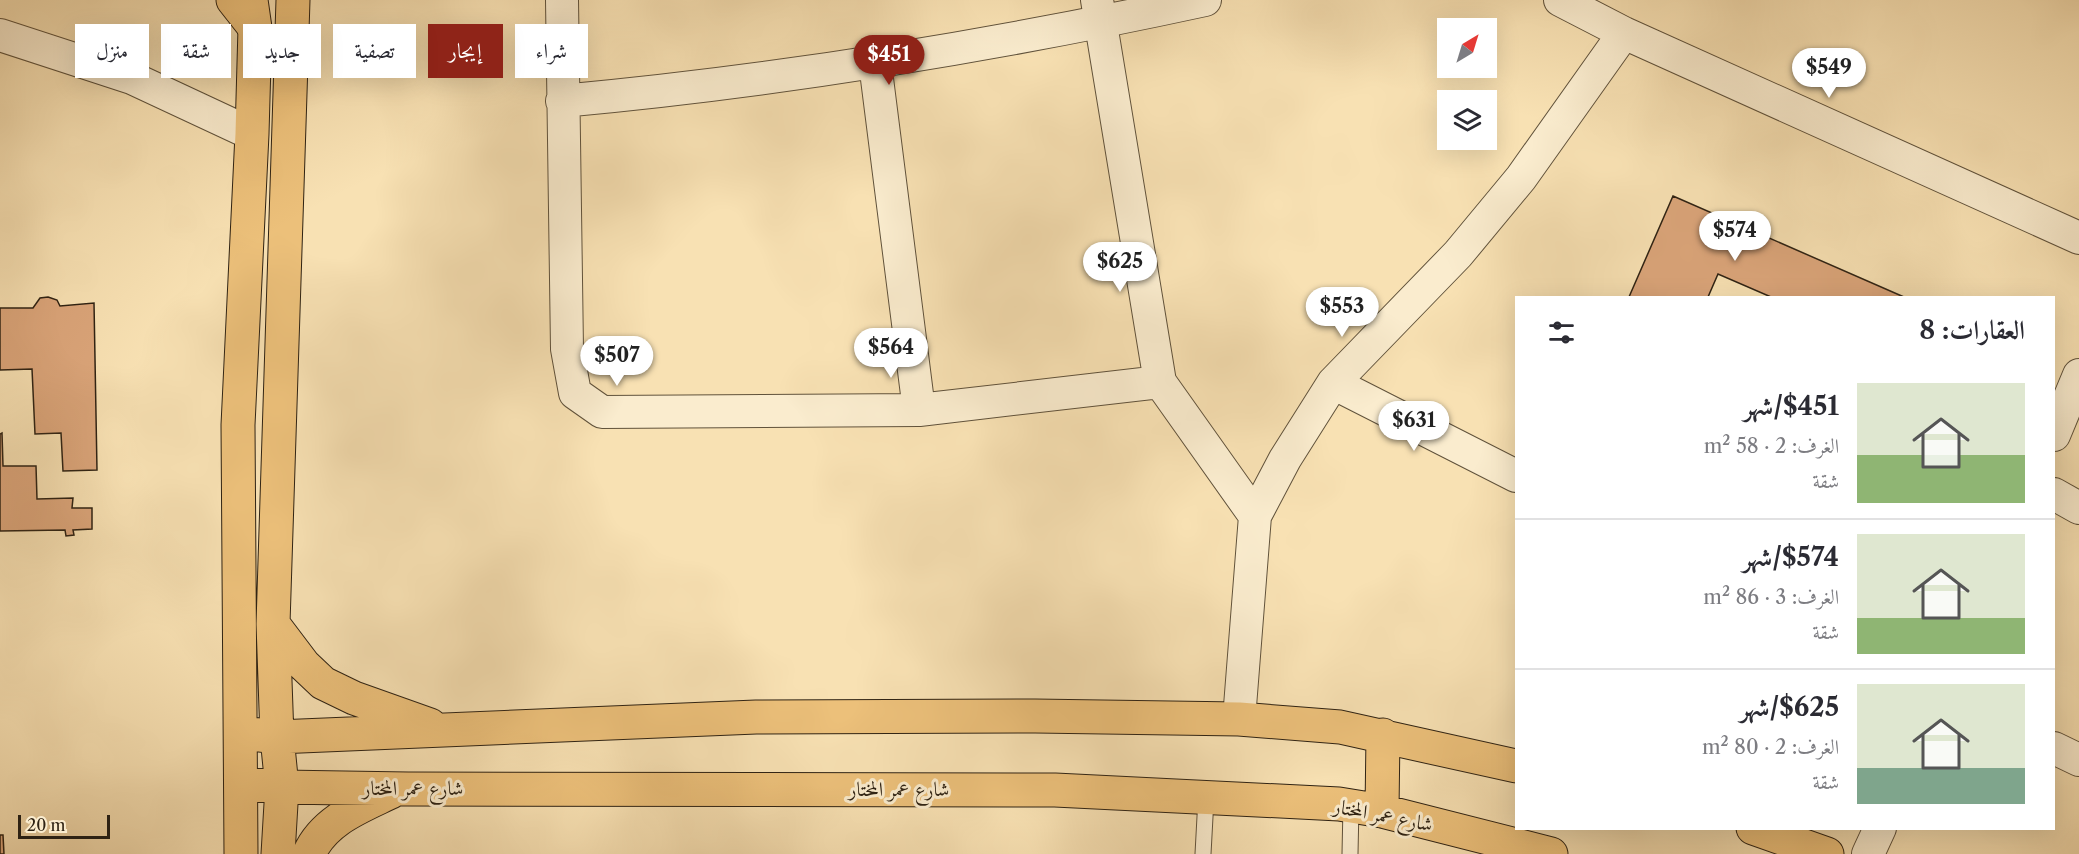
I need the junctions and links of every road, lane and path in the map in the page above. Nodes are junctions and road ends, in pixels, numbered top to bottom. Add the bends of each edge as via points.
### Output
1 (233, 0) edge
2 (293, 0) edge
3 (562, 0) edge
4 (1205, 0) edge
5 (1560, 0) edge
6 (1098, 11) edge
7 (253, 14) edge
8 (1624, 33) junction
9 (0, 35) edge
10 (875, 63) junction
11 (562, 100) junction
12 (252, 134) junction
13 (2079, 238) edge
14 (2079, 375) edge
15 (1160, 382) junction
16 (1333, 383) junction
17 (919, 410) junction
18 (2055, 433) edge
19 (1515, 475) edge
20 (2055, 495) edge
21 (2079, 508) edge
22 (1256, 516) junction
23 (273, 624) junction
24 (1239, 719) junction
25 (446, 730) junction
26 (241, 733) junction
27 (1383, 735) junction
28 (277, 737) junction
29 (2055, 748) edge
30 (2079, 760) edge
31 (1515, 766) edge
32 (241, 783) junction
33 (282, 787) junction
34 (399, 788) junction
35 (1206, 798) junction
36 (1366, 809) junction
37 (1759, 830) edge
38 (1879, 830) edge
39 (241, 854) edge
40 (278, 854) edge
41 (309, 854) edge
42 (1203, 854) edge
43 (1350, 854) edge
44 (1551, 854) edge
45 (1827, 854) edge
46 (1868, 854) edge

1 - 7 main road
2 - 23 main road
3 - 11 street
4 - 6 street
5 - 8 street
6 - 10 street
6 - 15 street
7 - 12 main road
8 - 13 street
8 - 16 street via 1521,178 1458,254
9 - 12 street via 132,78
10 - 11 street
10 - 17 street
11 - 17 street via 567,350 575,393 602,412
12 - 26 main road via 238,425
14 - 18 street
15 - 17 street
15 - 22 street
16 - 19 street
16 - 22 street via 1285,459
20 - 21 street
22 - 24 street
23 - 25 main road via 323,683
23 - 28 main road
24 - 25 main road via 756,717
24 - 27 main road via 1340,727
25 - 28 main road
26 - 28 main road
26 - 32 main road
27 - 31 main road
27 - 36 main road
28 - 33 main road
29 - 30 street
32 - 33 main road, شارع عمر المختار
32 - 39 main road
33 - 34 main road, شارع عمر المختار
33 - 40 main road
34 - 35 main road, شارع عمر المختار via 1055,790
34 - 41 main road via 345,814 323,831
35 - 36 main road, شارع عمر المختار
35 - 42 lane
36 - 43 lane
36 - 44 main road, شارع عمر المختار
37 - 45 main road
38 - 46 street

